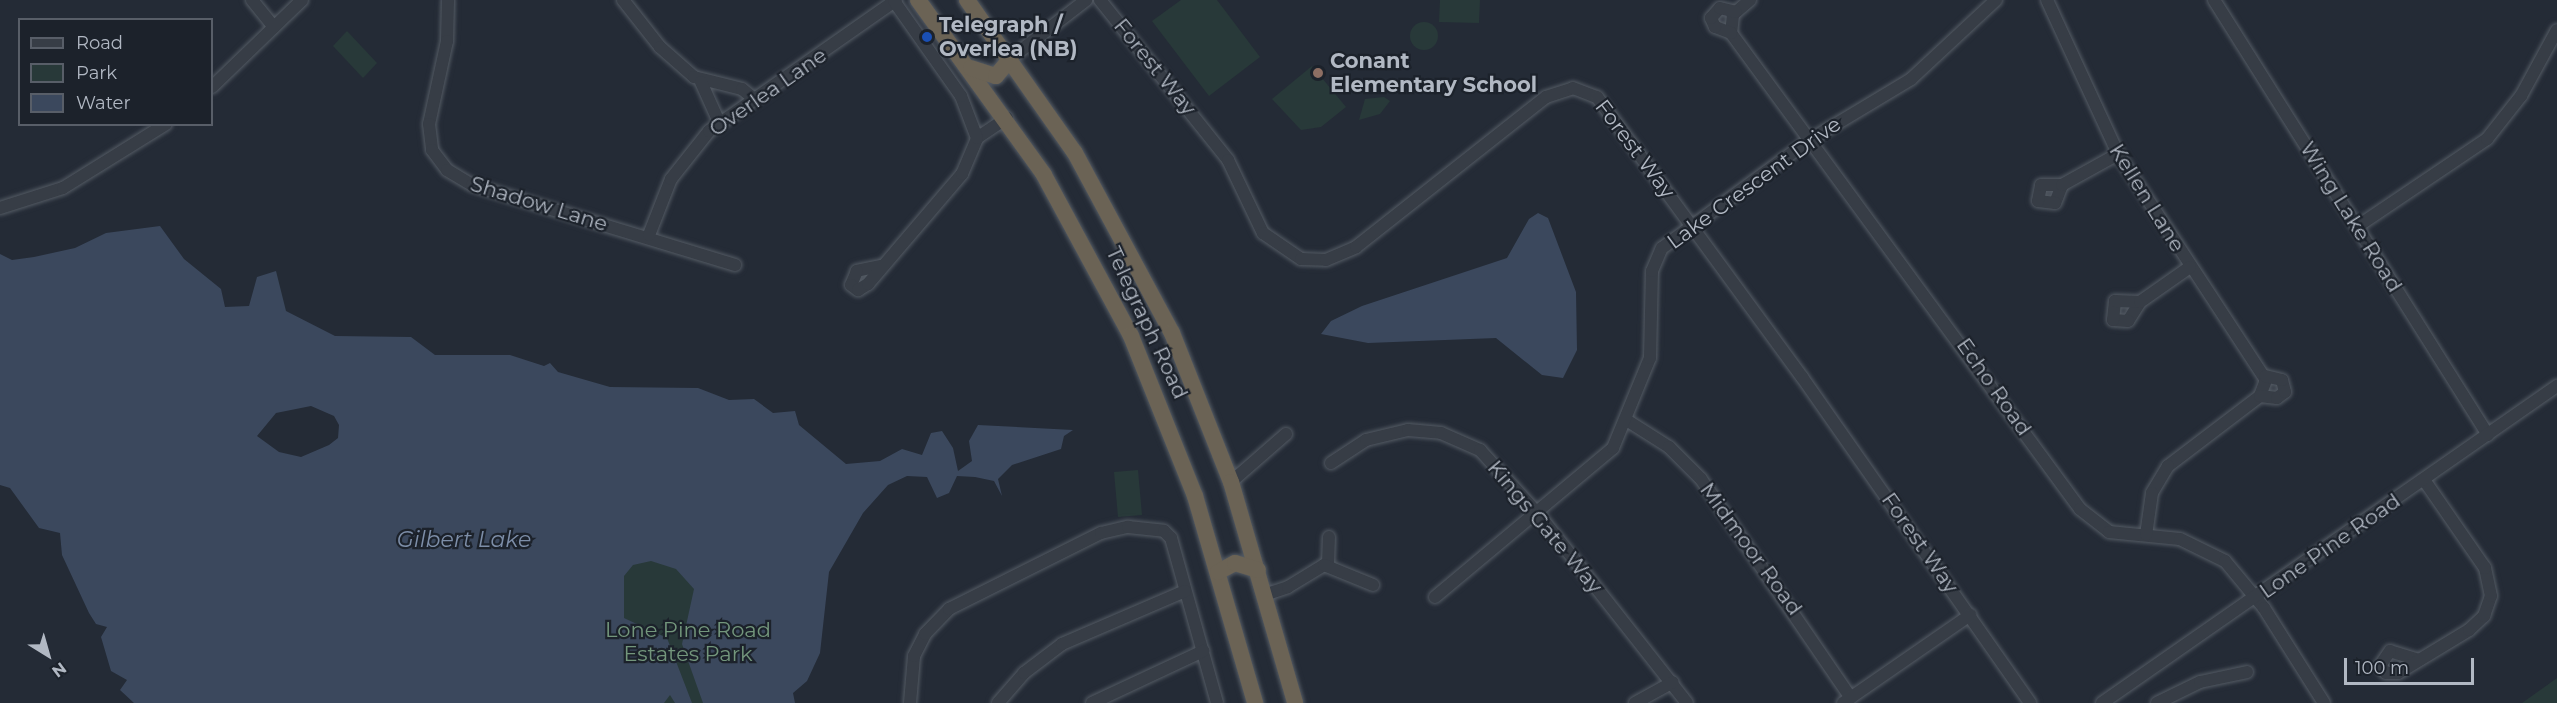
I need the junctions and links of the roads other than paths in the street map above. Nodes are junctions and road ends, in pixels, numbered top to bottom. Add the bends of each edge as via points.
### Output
1 (252, 0) edge
2 (303, 0) edge
3 (448, 0) edge
4 (623, 0) edge
5 (918, 0) edge
6 (967, 0) edge
7 (1086, 0) edge
8 (1100, 0) edge
9 (1750, 0) edge
10 (1995, 0) edge
11 (2047, 0) edge
12 (2214, 0) edge
13 (895, 1) edge
14 (1736, 12) junction
15 (274, 27) junction
16 (2557, 30) edge
17 (1731, 33) junction
18 (1011, 58) junction
19 (971, 67) junction
20 (701, 82) junction
21 (213, 86) edge
22 (753, 98) junction
23 (1007, 118) junction
24 (719, 122) junction
25 (163, 126) edge
26 (977, 138) junction
27 (1808, 141) junction
28 (2118, 154) junction
29 (2062, 185) dead end
30 (0, 208) edge
31 (1692, 224) junction
32 (2358, 226) junction
33 (649, 236) junction
34 (735, 265) dead end
35 (880, 266) dead end
36 (2190, 267) junction
37 (2140, 302) dead end
38 (2557, 386) edge
39 (1628, 421) junction
40 (1286, 434) dead end
41 (2488, 435) junction
42 (1331, 462) dead end
43 (2424, 480) junction
44 (1231, 482) junction
45 (1539, 514) junction
46 (2146, 535) junction
47 (1329, 537) dead end
48 (1328, 564) junction
49 (1258, 570) junction
50 (1218, 572) junction
51 (1373, 585) dead end
52 (1185, 591) junction
53 (1264, 595) junction
54 (1435, 597) dead end
55 (2256, 598) junction
56 (1970, 615) junction
57 (1203, 651) junction
58 (2419, 660) dead end
59 (2247, 672) dead end
60 (1673, 682) junction
61 (1847, 700) edge
62 (910, 703) edge
63 (998, 703) edge
64 (1092, 703) edge
65 (1217, 703) edge
66 (1255, 703) edge
67 (1295, 703) edge
68 (1635, 703) edge
69 (1687, 703) edge
70 (2030, 703) edge
71 (2102, 703) edge
72 (2157, 703) edge
73 (2324, 703) edge

1 - 15 street
2 - 15 street
3 - 33 street, Shadow Lane via 449,29 429,124 430,142 441,164 472,185
4 - 20 street via 670,58
5 - 19 highway, Telegraph Road
6 - 18 highway, Telegraph Road
7 - 18 street
8 - 31 street, Forest Way via 1228,160 1263,233 1295,258 1326,260 1348,252 1539,102 1573,88 1591,93 1607,107
9 - 14 street
10 - 27 street, Lake Crescent Drive via 1911,79
11 - 28 street, Kellen Lane
12 - 32 street, Wing Lake Road
13 - 22 street, Overlea Lane
13 - 26 street via 962,96
14 - 17 street
14 - 17 street, Echo Road via 1720,8 1711,18 1715,27
15 - 21 street
16 - 32 street via 2522,96 2487,139
17 - 27 street, Echo Road
18 - 19 highway via 996,76
18 - 44 highway, Telegraph Road via 1075,153 1152,291
19 - 23 highway, Telegraph Road
20 - 22 street via 742,89
20 - 24 street
22 - 24 street, Overlea Lane
23 - 26 street
23 - 50 highway, Telegraph Road via 1075,226 1131,336 1182,458
24 - 33 street, Overlea Lane via 677,170
25 - 30 street via 69,185
26 - 35 street via 962,174
27 - 31 street, Lake Crescent Drive
27 - 46 street, Echo Road via 1912,273 2080,509 2109,532
28 - 29 street
28 - 36 street, Kellen Lane
31 - 39 street, Lake Crescent Drive via 1654,262 1653,346
31 - 56 street, Forest Way
32 - 41 street, Wing Lake Road
33 - 34 street, Shadow Lane
36 - 37 street
36 - 46 street, Kellen Lane via 2263,386 2168,466 2152,493
38 - 41 street, Lone Pine Road
39 - 45 street, Lake Crescent Drive via 1603,461
39 - 61 street, Midmoor Road via 1669,447 1701,479
40 - 44 street
41 - 43 street, Lone Pine Road
42 - 45 street, Kings Gate Way via 1384,433 1441,433 1485,454
43 - 55 street, Lone Pine Road
43 - 58 street via 2485,568 2492,596 2475,626
44 - 49 highway, Telegraph Road
45 - 54 street, Lake Crescent Drive
45 - 60 street, Kings Gate Way
46 - 55 street, Echo Road via 2209,550
47 - 48 street
48 - 51 street
48 - 53 street
49 - 50 highway via 1234,563
49 - 53 highway, Telegraph Road
50 - 66 highway, Telegraph Road
52 - 57 street
52 - 62 street via 1168,534 1128,527 1101,533 940,616 914,656
52 - 63 street via 1062,644 1024,673
53 - 67 highway, Telegraph Road
55 - 71 street, Lone Pine Road
55 - 73 street, Echo Road
56 - 61 street
56 - 70 street, Forest Way
57 - 64 street
57 - 65 street
59 - 72 street via 2200,682
60 - 68 street
60 - 69 street, Kings Gate Way

